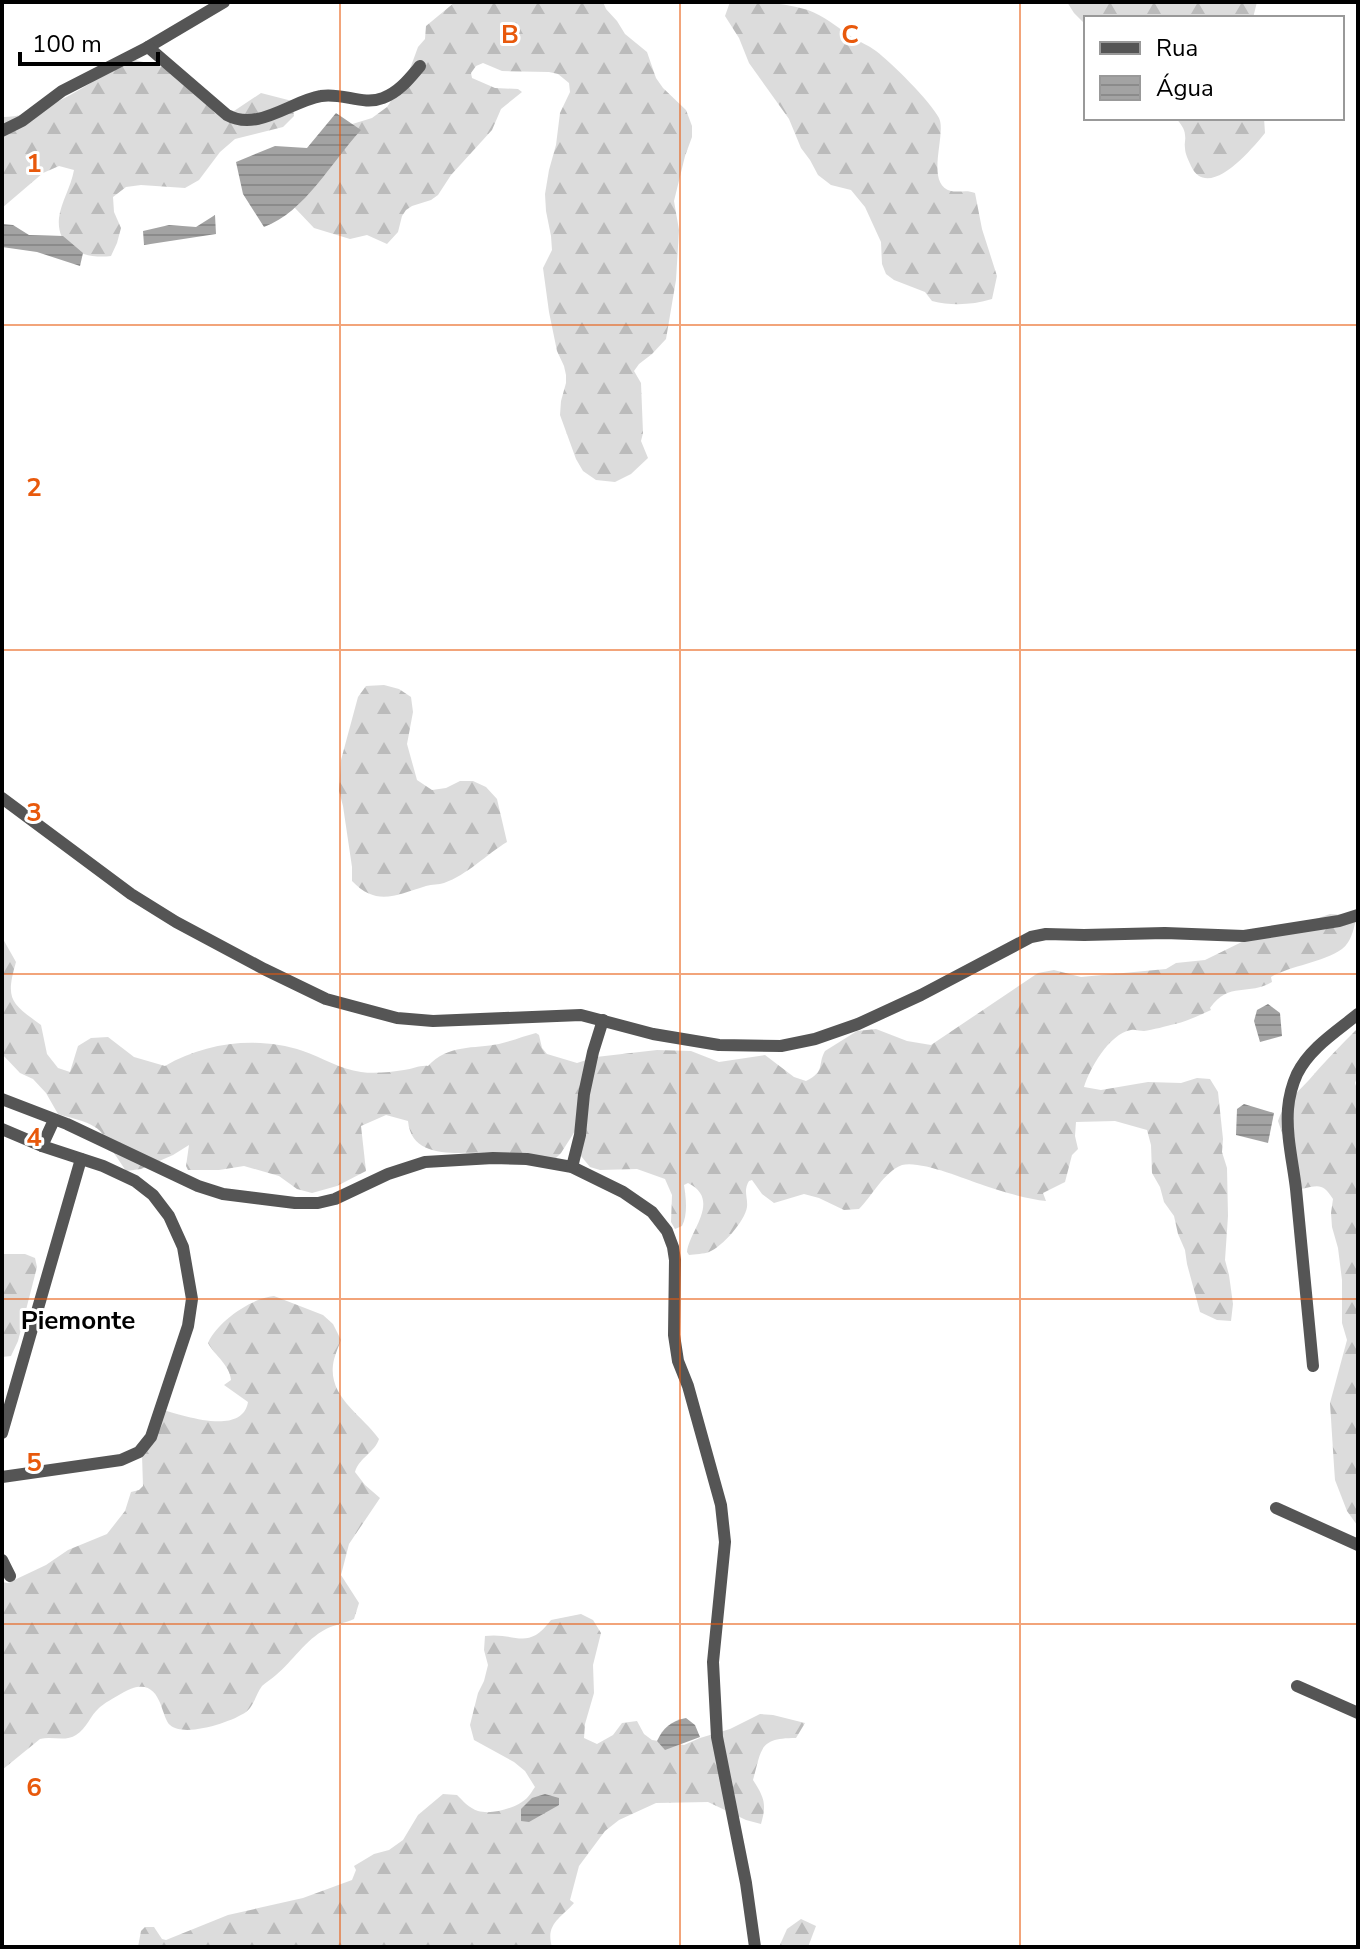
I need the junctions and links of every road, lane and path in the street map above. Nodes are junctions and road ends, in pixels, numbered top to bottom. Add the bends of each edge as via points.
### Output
1 (224, 2) edge
2 (148, 47) junction
3 (420, 66) dead end
4 (2, 131) edge
5 (2, 798) edge
6 (1358, 915) edge
7 (1358, 1014) edge
8 (603, 1020) junction
9 (2, 1099) edge
10 (54, 1120) junction
11 (67, 1124) junction
12 (2, 1129) edge
13 (42, 1146) junction
14 (63, 1152) junction
15 (81, 1159) junction
16 (572, 1167) junction
17 (1313, 1366) dead end
18 (2, 1433) edge
19 (2, 1477) edge
20 (1276, 1508) dead end
21 (1358, 1545) edge
22 (2, 1560) edge
23 (10, 1576) dead end
24 (1297, 1686) dead end
25 (1358, 1713) edge
26 (755, 1947) edge

1 - 2 street
2 - 3 street via 239,120 284,111 320,96 373,101 393,93
2 - 4 street via 62,91
5 - 8 street via 176,922 326,999 397,1018 433,1021 581,1015
6 - 8 street via 1244,936 1031,937 858,1024 781,1046 719,1045
7 - 17 street via 1306,1059 1288,1108
8 - 16 street
9 - 10 street
10 - 11 street
10 - 13 street
11 - 14 street
11 - 16 street via 198,1186 295,1203 335,1199 425,1162 493,1158
12 - 13 street
13 - 14 street
14 - 15 street
15 - 18 street
15 - 19 street via 135,1181 169,1216 190,1282 188,1326 151,1437 139,1452 121,1460
16 - 26 street via 652,1212 673,1247 678,1361 723,1522 713,1662 717,1737
20 - 21 street
22 - 23 street
24 - 25 street

